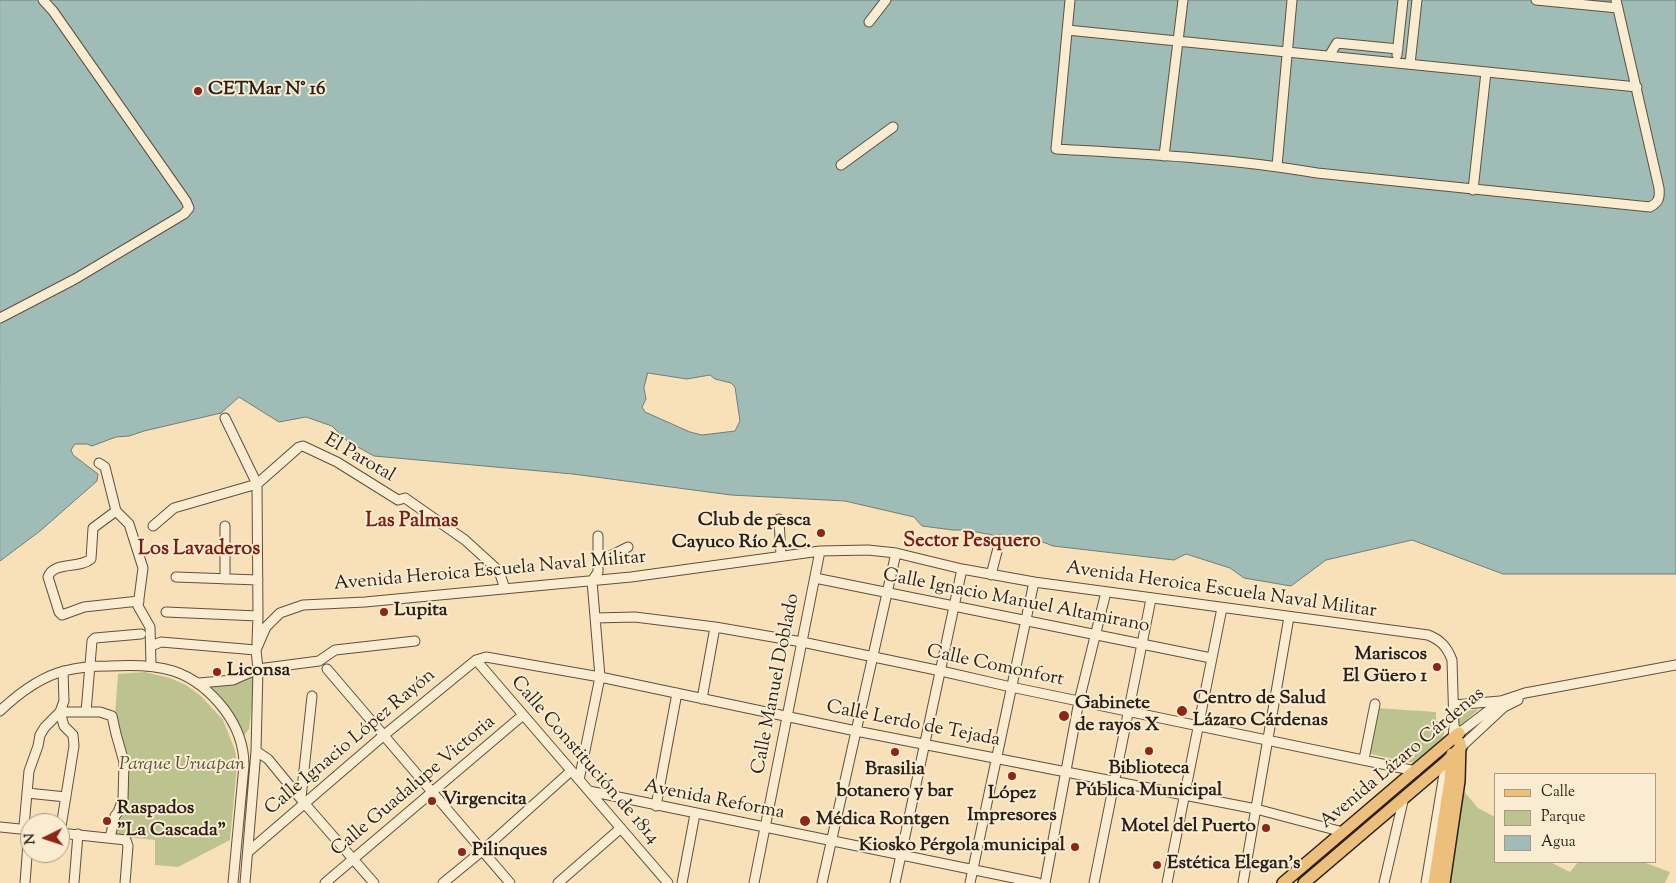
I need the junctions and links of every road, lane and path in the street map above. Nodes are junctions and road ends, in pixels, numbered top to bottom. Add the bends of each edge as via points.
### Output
1 (43, 0) edge
2 (886, 0) edge
3 (1070, 0) edge
4 (1182, 0) edge
5 (1292, 0) edge
6 (1403, 0) edge
7 (1417, 0) edge
8 (1536, 0) edge
9 (1617, 4) edge
10 (869, 22) dead end
11 (1067, 30) junction
12 (1178, 41) junction
13 (1398, 49) junction
14 (1288, 52) junction
15 (1329, 56) junction
16 (1397, 62) junction
17 (1410, 64) junction
18 (1486, 72) junction
19 (1637, 87) junction
20 (893, 127) dead end
21 (1164, 156) junction
22 (841, 165) dead end
23 (1277, 166) junction
24 (1473, 190) junction
25 (0, 318) edge
26 (225, 418) dead end
27 (99, 464) dead end
28 (257, 484) junction
29 (116, 511) junction
30 (779, 520) dead end
31 (153, 526) dead end
32 (225, 526) dead end
33 (598, 536) dead end
34 (1000, 540) dead end
35 (628, 547) dead end
36 (820, 551) junction
37 (896, 552) junction
38 (781, 556) junction
39 (598, 562) junction
40 (962, 569) junction
41 (991, 575) junction
42 (176, 577) dead end
43 (815, 578) junction
44 (225, 580) junction
45 (258, 580) junction
46 (592, 581) junction
47 (1034, 582) junction
48 (505, 589) junction
49 (1106, 592) junction
50 (887, 593) junction
51 (1151, 598) junction
52 (139, 601) junction
53 (954, 606) junction
54 (1222, 608) junction
55 (166, 612) dead end
56 (258, 616) junction
57 (1289, 617) junction
58 (595, 618) junction
59 (1026, 621) junction
60 (715, 627) junction
61 (141, 634) dead end
62 (1097, 635) junction
63 (415, 641) dead end
64 (802, 642) junction
65 (1142, 644) junction
66 (151, 646) junction
67 (256, 650) junction
68 (872, 658) junction
69 (1211, 658) junction
70 (476, 660) junction
71 (151, 665) junction
72 (1676, 665) edge
73 (91, 667) junction
74 (258, 668) junction
75 (327, 668) dead end
76 (1676, 670) edge
77 (63, 671) junction
78 (941, 671) junction
79 (600, 677) junction
80 (199, 683) junction
81 (1011, 687) junction
82 (677, 693) junction
83 (312, 696) dead end
84 (702, 699) junction
85 (1500, 701) junction
86 (1079, 702) junction
87 (1375, 704) dead end
88 (1454, 705) junction
89 (0, 711) edge
90 (1128, 711) junction
91 (60, 712) junction
92 (86, 712) junction
93 (523, 715) junction
94 (787, 716) junction
95 (1198, 725) junction
96 (856, 732) junction
97 (383, 736) junction
98 (1457, 736) junction
99 (1268, 740) junction
100 (925, 744) junction
101 (244, 751) junction
102 (256, 751) junction
103 (996, 758) junction
104 (1364, 759) junction
105 (1449, 759) junction
106 (571, 771) junction
107 (1416, 771) junction
108 (1066, 772) junction
109 (579, 780) junction
110 (1114, 782) junction
111 (589, 792) junction
112 (27, 793) junction
113 (432, 793) junction
114 (1184, 795) junction
115 (66, 798) junction
116 (1404, 798) junction
117 (622, 799) junction
118 (303, 801) junction
119 (656, 806) junction
120 (1256, 809) junction
121 (25, 813) edge
122 (63, 813) edge
123 (695, 814) junction
124 (614, 820) junction
125 (1352, 824) junction
126 (0, 827) edge
127 (620, 828) junction
128 (765, 828) junction
129 (20, 829) edge
130 (1343, 832) junction
131 (70, 834) edge
132 (78, 834) junction
133 (1361, 834) junction
134 (110, 838) junction
135 (831, 841) junction
136 (482, 851) junction
137 (248, 852) junction
138 (901, 855) junction
139 (354, 859) junction
140 (27, 863) edge
141 (972, 870) junction
142 (25, 883) edge
143 (74, 883) edge
144 (125, 883) edge
145 (233, 883) edge
146 (245, 883) edge
147 (325, 883) edge
148 (374, 883) edge
149 (443, 883) edge
150 (510, 883) edge
151 (558, 883) edge
152 (668, 883) edge
153 (682, 883) edge
154 (754, 883) edge
155 (822, 883) edge
156 (895, 883) edge
157 (970, 883) edge
158 (1038, 883) edge
159 (1045, 883) edge
160 (1094, 883) edge
161 (1167, 883) edge
162 (1243, 883) edge
163 (1283, 883) edge
164 (1304, 883) edge
165 (1384, 883) edge
166 (1426, 883) edge
167 (1434, 883) edge
168 (1444, 883) edge

1 - 25 street via 189,208 83,274
2 - 10 street
3 - 11 street
4 - 12 street
5 - 14 street
6 - 13 street
7 - 17 street
8 - 9 street
9 - 19 street
11 - 12 street
11 - 21 street via 1056,149
12 - 14 street
12 - 21 street
13 - 15 street via 1337,43
13 - 16 street
14 - 15 street
14 - 23 street
15 - 16 street
16 - 17 street
17 - 18 street
18 - 19 street
18 - 24 street
19 - 24 street via 1659,188 1657,203 1641,207
20 - 22 street
21 - 23 street
23 - 24 street
26 - 28 street
27 - 29 street via 105,467
28 - 31 street, El Parotal via 174,508
28 - 45 street
28 - 48 street, El Parotal via 303,446 337,462 398,500 405,498 445,525 498,571
29 - 52 street via 129,524 143,568
29 - 52 street via 94,528 91,559 86,563 55,568 48,577 62,615 84,608
30 - 38 street
32 - 44 street
33 - 39 street
34 - 41 street
35 - 39 street
36 - 37 street, Avenida Heroica Escuela Naval Militar
36 - 38 street, Avenida Heroica Escuela Naval Militar
36 - 43 street, Calle Manuel Doblado
37 - 40 street, Avenida Heroica Escuela Naval Militar
37 - 50 street
38 - 46 street, Avenida Heroica Escuela Naval Militar
39 - 46 street via 598,572
40 - 41 street, Avenida Heroica Escuela Naval Militar
40 - 53 street
41 - 47 street, Avenida Heroica Escuela Naval Militar
42 - 44 street
43 - 50 street, Calle Ignacio Manuel Altamirano
43 - 64 street, Calle Manuel Doblado
44 - 45 street
45 - 56 street
46 - 48 street, Avenida Heroica Escuela Naval Militar
46 - 58 street
47 - 49 street, Avenida Heroica Escuela Naval Militar
47 - 59 street
48 - 67 street, Avenida Heroica Escuela Naval Militar via 303,605 280,613 266,628
49 - 51 street, Avenida Heroica Escuela Naval Militar
49 - 62 street
50 - 53 street, Calle Ignacio Manuel Altamirano
50 - 68 street
51 - 54 street, Avenida Heroica Escuela Naval Militar
51 - 65 street
52 - 66 street via 138,606 150,627
53 - 59 street, Calle Ignacio Manuel Altamirano
53 - 78 street
54 - 57 street, Avenida Heroica Escuela Naval Militar
54 - 69 street
55 - 56 street
56 - 67 street
57 - 88 street, Avenida Heroica Escuela Naval Militar via 1417,633 1439,640 1452,660
57 - 99 street
58 - 60 street, Calle Comonfort via 635,617
58 - 79 street
59 - 62 street, Calle Ignacio Manuel Altamirano
59 - 81 street
60 - 64 street, Calle Comonfort
60 - 84 street
61 - 73 street via 95,638
62 - 65 street, Calle Ignacio Manuel Altamirano
62 - 86 street
63 - 74 street via 335,650 319,661
64 - 68 street, Calle Comonfort
64 - 94 street, Calle Manuel Doblado
65 - 69 street, Calle Ignacio Manuel Altamirano
65 - 90 street
66 - 67 street via 161,642
66 - 71 street
67 - 74 street
68 - 78 street, Calle Comonfort
68 - 96 street
69 - 95 street
70 - 79 street, Calle Lerdo de Tejada via 486,657
70 - 93 street, Calle Constitución de 1814
70 - 97 street, Calle Ignacio López Rayón
71 - 73 street
71 - 80 street
72 - 85 street, Avenida Lázaro Cárdenas via 1525,692
73 - 77 street
73 - 92 street
74 - 80 street via 233,680
74 - 102 street
75 - 97 street
76 - 98 street, Avenida Lázaro Cárdenas via 1532,696 1504,707
77 - 89 street via 25,689
77 - 91 street via 64,701
78 - 81 street, Calle Comonfort
78 - 100 street
79 - 82 street, Calle Lerdo de Tejada
79 - 109 street
80 - 101 street via 229,716
81 - 86 street, Calle Comonfort
81 - 103 street
82 - 84 street, Calle Lerdo de Tejada
82 - 119 street
83 - 118 street
84 - 94 street, Calle Lerdo de Tejada
85 - 88 street
85 - 98 street, Avenida Lázaro Cárdenas
86 - 90 street, Calle Comonfort
86 - 108 street
87 - 104 street
88 - 98 street, Avenida Heroica Escuela Naval Militar
90 - 95 street, Calle Comonfort
90 - 110 street
91 - 92 street
91 - 112 street via 40,735 29,771
91 - 115 street via 64,726 73,735 74,746
92 - 134 street via 112,716 124,762 122,800
93 - 106 street, Calle Constitución de 1814
93 - 113 street, Calle Guadalupe Victoria
94 - 96 street, Calle Lerdo de Tejada
94 - 128 street, Calle Manuel Doblado
95 - 99 street, Calle Comonfort
95 - 114 street
96 - 100 street, Calle Lerdo de Tejada
96 - 135 street
97 - 113 street
97 - 118 street, Calle Ignacio López Rayón
98 - 105 main road
98 - 107 main road, Avenida Lázaro Cárdenas
98 - 168 main road via 1459,781
99 - 104 street, Calle Comonfort
99 - 120 street
100 - 103 street, Calle Lerdo de Tejada
100 - 138 street
101 - 102 street
101 - 145 street
102 - 118 street via 268,759
102 - 137 street
103 - 108 street, Calle Lerdo de Tejada
103 - 141 street
104 - 107 street, Calle Comonfort
105 - 116 main road, Avenida Lázaro Cárdenas
105 - 166 street
105 - 167 main road via 1450,780
106 - 109 street, Calle Constitución de 1814
106 - 136 street
107 - 125 main road, Avenida Lázaro Cárdenas
108 - 110 street, Calle Lerdo de Tejada
108 - 159 street
109 - 111 street, Calle Constitución de 1814
110 - 114 street, Calle Lerdo de Tejada
110 - 160 street
111 - 117 street, Avenida Reforma
111 - 124 street, Calle Constitución de 1814
112 - 115 street
112 - 121 street
113 - 136 street
113 - 139 street, Calle Guadalupe Victoria
114 - 120 street, Calle Lerdo de Tejada
114 - 161 street
115 - 122 street
116 - 133 main road, Avenida Lázaro Cárdenas
116 - 165 street
117 - 119 street, Avenida Reforma
117 - 124 street via 610,810
118 - 137 street, Calle Ignacio López Rayón
118 - 139 street
119 - 123 street, Avenida Reforma
120 - 130 street, Calle Lerdo de Tejada
120 - 162 street
123 - 128 street, Avenida Reforma
123 - 153 street
124 - 127 street, Calle Constitución de 1814
125 - 130 main road, Avenida Lázaro Cárdenas
125 - 133 main road
126 - 129 street
127 - 151 street
127 - 152 street, Calle Constitución de 1814
128 - 135 street, Avenida Reforma
128 - 154 street, Calle Manuel Doblado
130 - 163 main road, Avenida Lázaro Cárdenas
131 - 132 street
132 - 134 street
132 - 143 street
133 - 164 main road, Avenida Lázaro Cárdenas
134 - 144 street via 126,840
135 - 138 street, Avenida Reforma
135 - 155 street
136 - 149 street
136 - 150 street
137 - 146 street
138 - 141 street, Avenida Reforma
138 - 156 street
139 - 147 street, Calle Guadalupe Victoria
139 - 148 street
140 - 142 street
141 - 157 street
141 - 158 street, Avenida Reforma

